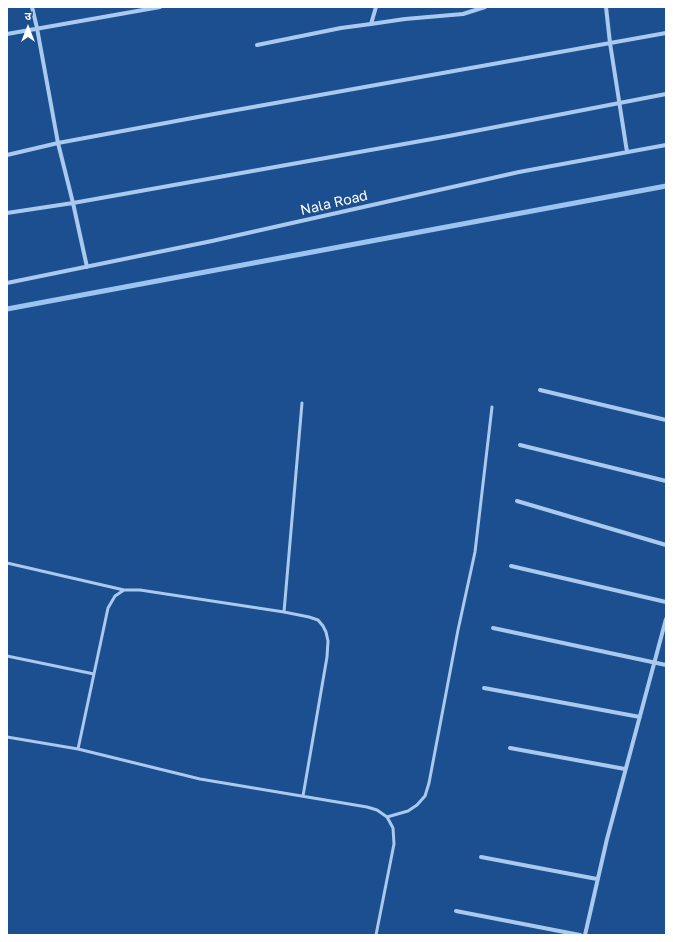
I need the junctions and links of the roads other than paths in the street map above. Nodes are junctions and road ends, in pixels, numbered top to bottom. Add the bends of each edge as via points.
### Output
1 (32, 7) edge
2 (160, 7) edge
3 (376, 7) edge
4 (485, 7) edge
5 (606, 7) edge
6 (371, 24) junction
7 (37, 28) junction
8 (666, 33) edge
9 (7, 34) edge
10 (610, 43) junction
11 (257, 45) dead end
12 (666, 94) edge
13 (619, 103) junction
14 (58, 143) junction
15 (666, 145) edge
16 (627, 152) junction
17 (7, 155) edge
18 (74, 204) junction
19 (7, 213) edge
20 (87, 267) junction
21 (7, 283) edge
22 (540, 390) dead end
23 (302, 403) dead end
24 (492, 407) dead end
25 (666, 420) edge
26 (520, 445) dead end
27 (666, 481) edge
28 (517, 501) dead end
29 (666, 545) edge
30 (7, 563) edge
31 (511, 566) dead end
32 (124, 590) junction
33 (666, 602) edge
34 (284, 612) junction
35 (666, 619) edge
36 (493, 628) dead end
37 (7, 656) edge
38 (654, 662) junction
39 (666, 665) edge
40 (94, 674) junction
41 (484, 688) dead end
42 (640, 717) junction
43 (7, 737) edge
44 (510, 748) dead end
45 (78, 749) junction
46 (625, 769) junction
47 (303, 796) junction
48 (387, 817) junction
49 (481, 857) dead end
50 (597, 880) junction
51 (456, 911) dead end
52 (376, 935) edge
53 (580, 935) edge
54 (585, 935) edge

1 - 7 street
2 - 7 street
3 - 6 street
4 - 6 street via 463,14
5 - 10 street
6 - 11 street
7 - 9 street
7 - 14 street
8 - 10 street
10 - 13 street
10 - 14 street
12 - 13 street
13 - 16 street
13 - 18 street
14 - 17 street
14 - 18 street
15 - 16 street, Nala Road
16 - 20 street, Nala Road via 519,172
18 - 19 street
18 - 20 street
20 - 21 street, Nala Road
22 - 25 street
23 - 34 lane
24 - 48 lane via 475,552 429,783 417,805 408,811
26 - 27 street
28 - 29 street
30 - 32 lane
31 - 33 street
32 - 34 lane via 140,590
32 - 40 lane via 115,596 108,608
34 - 47 lane via 318,620 328,641
35 - 38 street
36 - 38 street
37 - 40 lane
38 - 39 street
38 - 42 street
40 - 45 lane
41 - 42 street
42 - 46 street
43 - 45 lane
44 - 46 street
45 - 47 lane via 200,779
46 - 50 street
47 - 48 lane via 367,806
48 - 52 lane via 393,828 394,844
49 - 50 street
50 - 54 street
51 - 53 street

